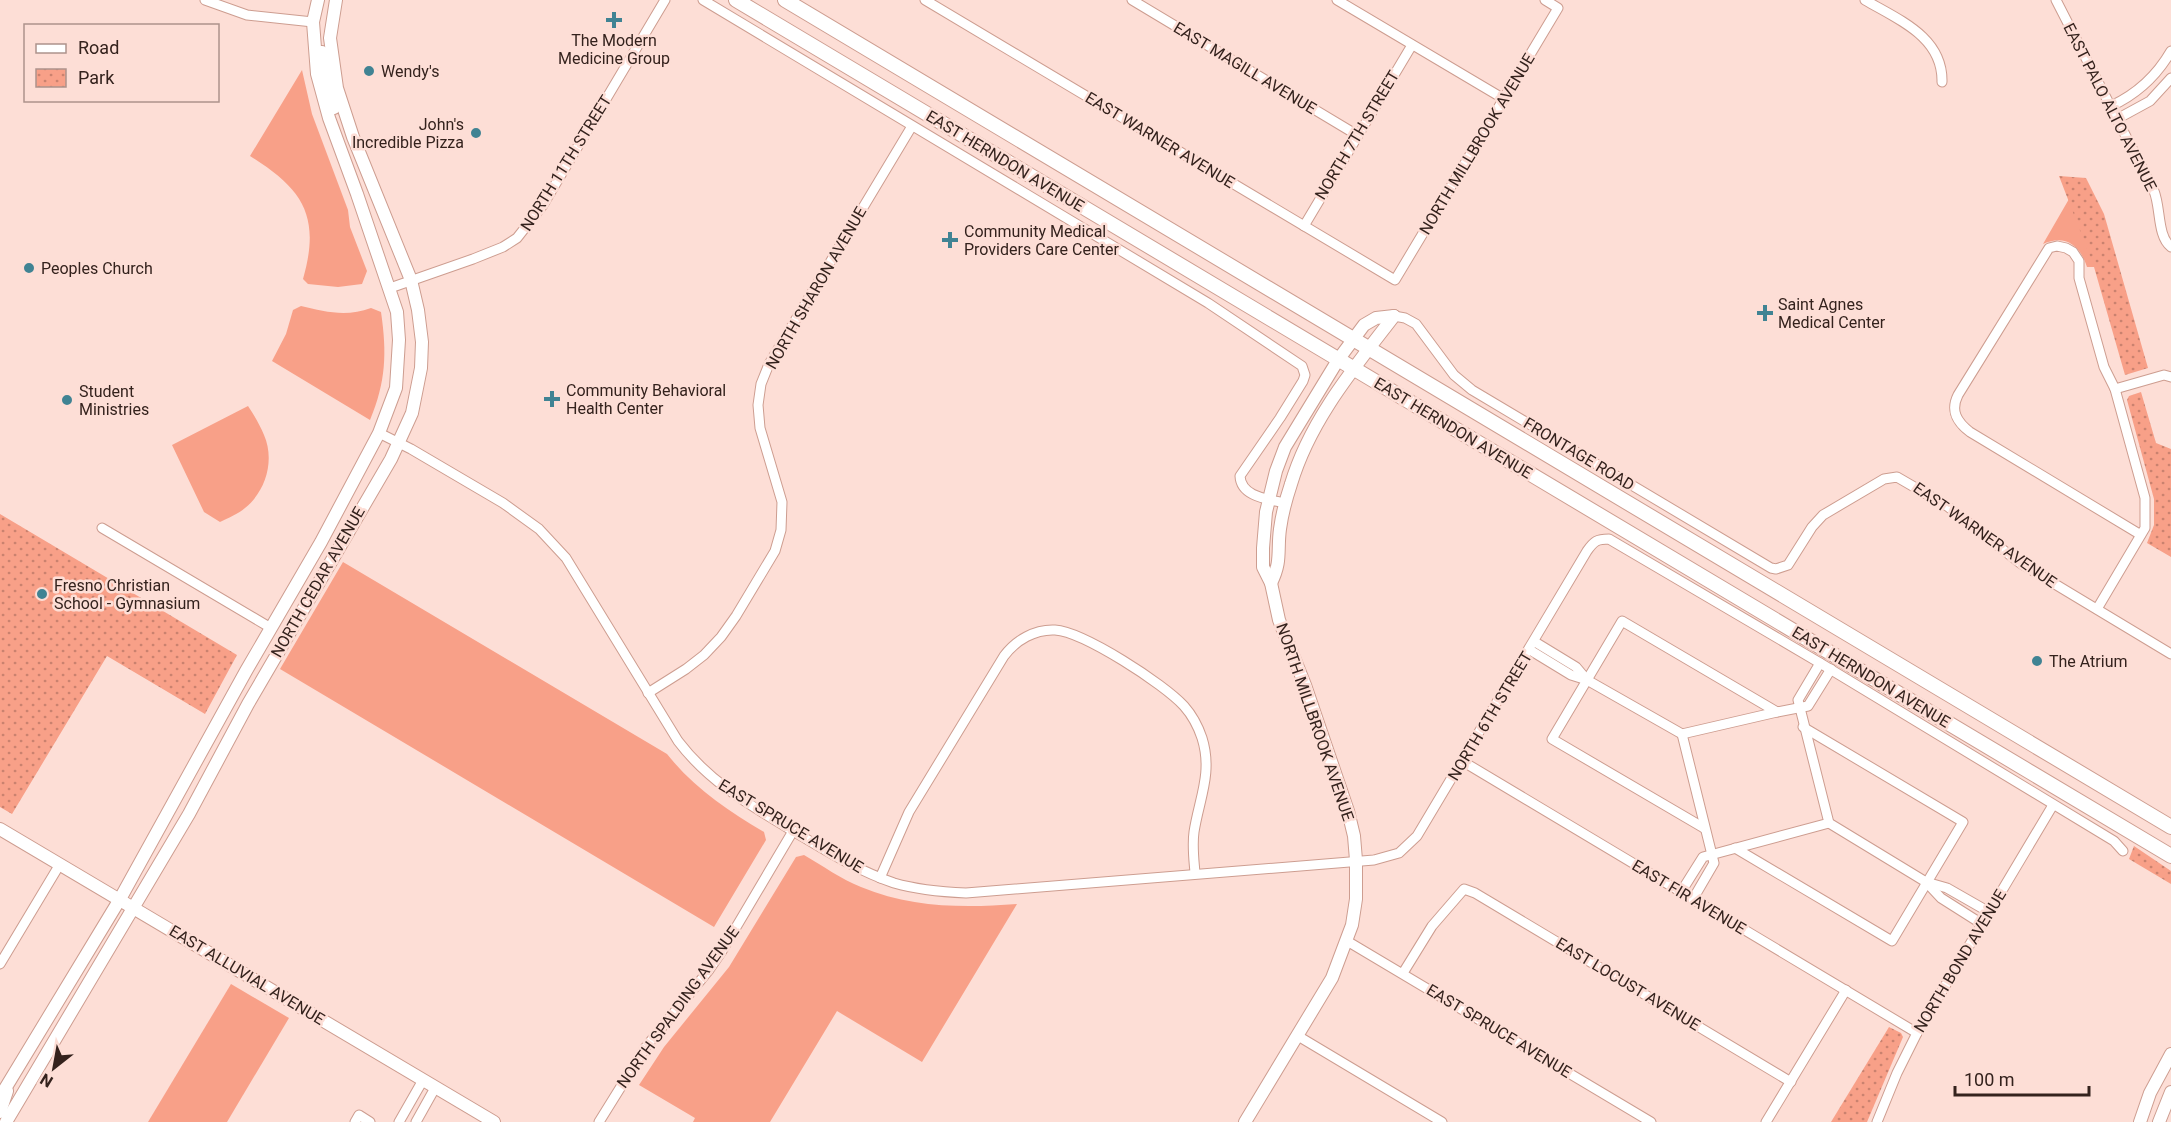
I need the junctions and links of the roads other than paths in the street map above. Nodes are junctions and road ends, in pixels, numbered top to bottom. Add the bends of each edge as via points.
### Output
1 (205, 0) edge
2 (318, 0) edge
3 (326, 0) edge
4 (336, 0) edge
5 (665, 0) edge
6 (703, 0) edge
7 (736, 0) edge
8 (785, 0) edge
9 (925, 0) edge
10 (1132, 0) edge
11 (1337, 0) edge
12 (1545, 0) edge
13 (1865, 0) edge
14 (2056, 0) edge
15 (313, 22) junction
16 (331, 23) junction
17 (1412, 45) junction
18 (2171, 51) edge
19 (2171, 78) edge
20 (1942, 82) dead end
21 (1504, 99) junction
22 (2111, 106) junction
23 (2117, 119) junction
24 (912, 126) junction
25 (1357, 135) junction
26 (353, 137) junction
27 (1304, 226) junction
28 (2171, 247) edge
29 (411, 280) junction
30 (1395, 280) joint
31 (390, 288) junction
32 (1394, 316) junction
33 (1352, 340) junction
34 (1368, 350) junction
35 (1338, 360) junction
36 (1353, 369) junction
37 (2171, 376) edge
38 (2115, 389) junction
39 (379, 433) junction
40 (399, 443) junction
41 (1269, 500) junction
42 (1285, 503) junction
43 (102, 528) dead end
44 (2141, 535) junction
45 (1782, 568) joint
46 (1271, 583) junction
47 (2097, 609) junction
48 (271, 628) junction
49 (1532, 646) junction
50 (2171, 654) edge
51 (1820, 663) junction
52 (1831, 669) junction
53 (1587, 680) junction
54 (648, 693) junction
55 (248, 704) junction
56 (1799, 709) junction
57 (1777, 712) junction
58 (1803, 727) junction
59 (1682, 734) junction
60 (1462, 761) junction
61 (2053, 805) junction
62 (1829, 823) junction
63 (2171, 827) edge
64 (1704, 828) junction
65 (0, 829) edge
66 (794, 831) junction
67 (1735, 848) junction
68 (2122, 851) dead end
69 (1712, 854) junction
70 (2171, 856) edge
71 (1356, 860) junction
72 (60, 864) junction
73 (1195, 873) junction
74 (880, 878) junction
75 (1926, 882) junction
76 (1681, 892) junction
77 (120, 899) junction
78 (1693, 899) junction
79 (134, 908) junction
80 (1989, 912) junction
81 (1982, 924) junction
82 (1347, 940) junction
83 (0, 964) edge
84 (1403, 973) junction
85 (1846, 990) junction
86 (1917, 1032) junction
87 (1298, 1036) junction
88 (2171, 1054) edge
89 (13, 1076) junction
90 (423, 1080) junction
91 (1791, 1082) junction
92 (435, 1088) junction
93 (2171, 1092) edge
94 (2150, 1093) junction
95 (0, 1097) edge
96 (0, 1112) edge
97 (357, 1119) edge
98 (6, 1122) edge
99 (370, 1122) edge
100 (399, 1122) edge
101 (416, 1122) edge
102 (494, 1122) edge
103 (599, 1122) edge
104 (1245, 1122) edge
105 (1442, 1122) edge
106 (1651, 1122) edge
107 (1766, 1122) edge
108 (1877, 1122) edge
109 (2140, 1122) edge
110 (2148, 1122) edge
111 (2159, 1122) edge

1 - 15 street via 247,15
2 - 15 main road, NORTH CEDAR AVENUE
3 - 16 main road via 324,14
4 - 16 main road, NORTH CEDAR AVENUE
5 - 29 street, NORTH 11TH STREET via 543,205 522,233 503,247
6 - 24 street
7 - 35 main road, EAST HERNDON AVENUE
8 - 33 main road, EAST HERNDON AVENUE
9 - 27 street, EAST WARNER AVENUE
10 - 25 street, EAST MAGILL AVENUE
11 - 17 street
12 - 21 street, NORTH MILLBROOK AVENUE via 1558,8
13 - 20 street via 1908,26 1932,47 1942,69
14 - 22 street, EAST PALO ALTO AVENUE
15 - 26 main road via 321,32 325,74 335,110
15 - 31 main road, NORTH CEDAR AVENUE via 314,57 322,97
16 - 26 main road, NORTH CEDAR AVENUE via 333,71
17 - 21 street
17 - 25 street, NORTH 7TH STREET
18 - 22 street via 2142,88
19 - 23 street via 2150,101
21 - 30 street, NORTH MILLBROOK AVENUE
22 - 23 street, EAST PALO ALTO AVENUE
23 - 28 street, EAST PALO ALTO AVENUE via 2154,191 2162,234
24 - 41 street via 1208,303 1302,366 1303,381 1240,476 1247,492
24 - 54 street, NORTH SHARON AVENUE via 769,364 761,384 760,428 782,502 775,551 721,636 704,655
25 - 27 street, NORTH 7TH STREET
26 - 29 main road, NORTH CEDAR AVENUE
27 - 30 street, EAST WARNER AVENUE
29 - 31 street, NORTH 11TH STREET
29 - 40 main road, NORTH CEDAR AVENUE via 421,329 421,368 412,413
31 - 39 main road, NORTH CEDAR AVENUE via 397,312 399,366 396,388
32 - 33 main road, NORTH MILLBROOK AVENUE via 1370,320
32 - 34 main road, NORTH MILLBROOK AVENUE
32 - 45 street, FRONTAGE ROAD via 1416,324 1454,375 1472,390 1760,562
33 - 34 main road, EAST HERNDON AVENUE
33 - 35 main road, NORTH MILLBROOK AVENUE
34 - 36 main road, NORTH MILLBROOK AVENUE
34 - 63 main road, EAST HERNDON AVENUE
35 - 36 main road, EAST HERNDON AVENUE
35 - 41 main road, NORTH MILLBROOK AVENUE via 1285,447
36 - 42 main road, NORTH MILLBROOK AVENUE via 1307,442
36 - 70 main road, EAST HERNDON AVENUE
37 - 38 street
38 - 44 street via 2145,498 2146,518
38 - 44 street via 2105,370 2079,278 2079,261 2073,252 2057,246 2044,252 1954,405 1962,426 1970,432
39 - 40 street, EAST SPRUCE AVENUE
39 - 48 main road, NORTH CEDAR AVENUE
40 - 54 street, EAST SPRUCE AVENUE via 520,513 539,529 566,558
40 - 55 main road, NORTH CEDAR AVENUE
41 - 42 street
41 - 46 main road, NORTH MILLBROOK AVENUE via 1263,567
42 - 46 main road, NORTH MILLBROOK AVENUE via 1279,567
43 - 48 street
44 - 47 street
45 - 47 street, EAST WARNER AVENUE via 1823,515 1893,476 1936,499 2017,561
46 - 71 main road, NORTH MILLBROOK AVENUE via 1279,620 1348,811
47 - 50 street, EAST WARNER AVENUE
48 - 55 main road via 272,642 245,691
48 - 77 main road, NORTH CEDAR AVENUE
49 - 51 street, NORTH 6TH STREET via 1587,551 1599,539 1610,539
49 - 53 street via 1571,675
49 - 60 street, NORTH 6TH STREET
51 - 52 street
51 - 56 street via 1798,700
52 - 56 street via 1808,706
52 - 61 street
53 - 57 street via 1622,621
53 - 59 street
53 - 64 street via 1552,739
54 - 66 street, EAST SPRUCE AVENUE via 678,741 704,770 729,791
55 - 79 main road, NORTH CEDAR AVENUE
56 - 57 street
56 - 58 street
57 - 59 street
58 - 62 street
58 - 75 street via 1963,822
59 - 64 street
60 - 71 street, NORTH 6TH STREET via 1410,845 1390,857
60 - 76 street, EAST FIR AVENUE
61 - 68 street via 2114,842
61 - 80 street, NORTH BOND AVENUE
62 - 67 street
62 - 75 street
64 - 69 street
65 - 72 main road, EAST ALLUVIAL AVENUE
66 - 74 street, EAST SPRUCE AVENUE
66 - 103 street, NORTH SPALDING AVENUE via 722,951 645,1048
67 - 69 street
67 - 75 street via 1892,941
69 - 76 street via 1703,856
69 - 78 street via 1714,863
71 - 73 street, EAST SPRUCE AVENUE
71 - 82 main road, NORTH MILLBROOK AVENUE via 1356,899
72 - 77 main road, EAST ALLUVIAL AVENUE
72 - 83 street
73 - 74 street, EAST SPRUCE AVENUE via 966,893 915,888
73 - 74 street via 1193,841 1206,768 1202,738 1194,720 1156,682 1083,638 1054,630 1023,638 1004,656 909,812
75 - 80 street via 1947,888
75 - 81 street via 1941,898
76 - 78 street, EAST FIR AVENUE
77 - 79 main road, EAST ALLUVIAL AVENUE
77 - 89 main road, NORTH CEDAR AVENUE
78 - 85 street, EAST FIR AVENUE
79 - 90 main road, EAST ALLUVIAL AVENUE
79 - 98 main road, NORTH CEDAR AVENUE
80 - 81 street, NORTH BOND AVENUE
81 - 86 street, NORTH BOND AVENUE
82 - 84 street, EAST SPRUCE AVENUE
82 - 87 main road, NORTH MILLBROOK AVENUE via 1332,978
84 - 91 street, EAST LOCUST AVENUE via 1432,926 1464,888
84 - 106 street, EAST SPRUCE AVENUE
85 - 86 street, EAST FIR AVENUE
85 - 91 street
86 - 108 street, NORTH BOND AVENUE
87 - 104 main road, NORTH MILLBROOK AVENUE
87 - 105 street
88 - 94 main road
89 - 95 main road, NORTH CEDAR AVENUE
89 - 96 main road
90 - 92 main road, EAST ALLUVIAL AVENUE
90 - 100 street
91 - 107 street
92 - 101 street
92 - 102 main road, EAST ALLUVIAL AVENUE
93 - 111 main road
94 - 109 main road
94 - 110 main road via 2154,1102
97 - 99 street

